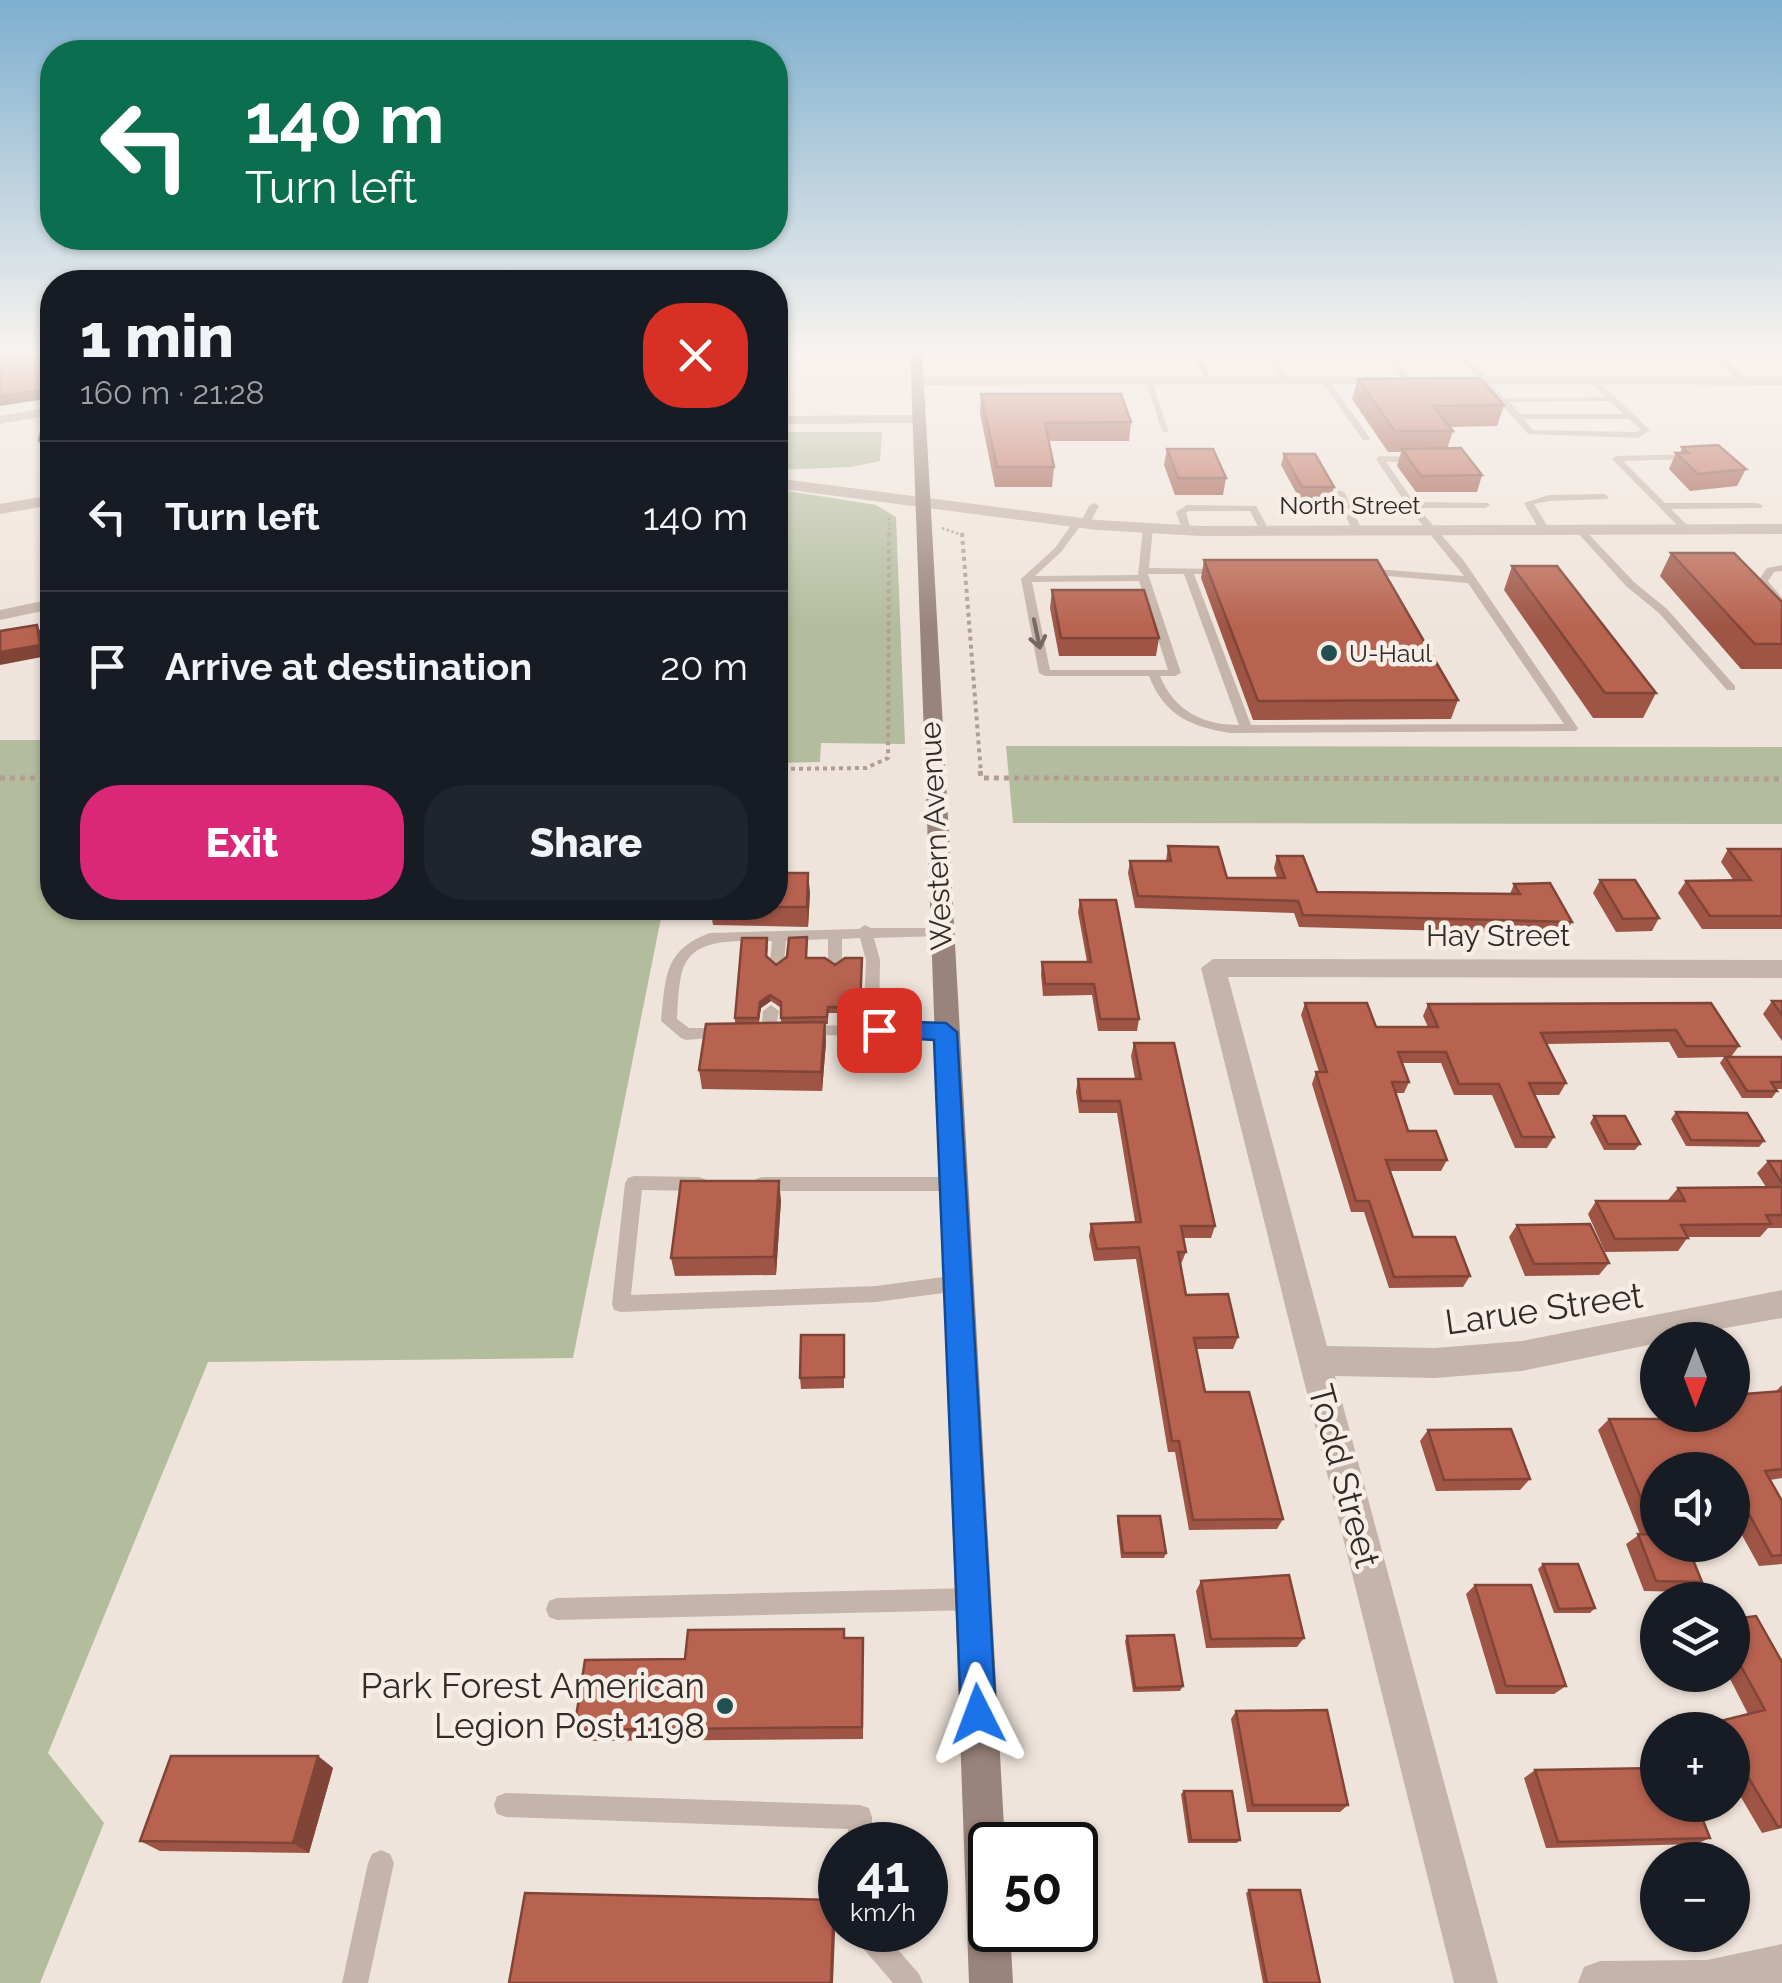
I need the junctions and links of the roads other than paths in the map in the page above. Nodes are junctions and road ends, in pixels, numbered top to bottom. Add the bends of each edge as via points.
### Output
1 (919, 442) edge
2 (1706, 456) edge
3 (1438, 458) edge
4 (788, 482) edge
5 (1340, 493) dead end
6 (1604, 498) dead end
7 (920, 501) junction
8 (40, 502) edge
9 (1411, 504) junction
10 (1485, 505) dead end
11 (1094, 506) dead end
12 (1664, 506) junction
13 (1758, 506) dead end
14 (0, 509) edge
15 (1081, 523) junction
16 (1148, 528) junction
17 (1579, 529) junction
18 (1686, 529) junction
19 (1782, 529) edge
20 (1357, 530) junction
21 (1430, 530) junction
22 (1544, 530) junction
23 (1782, 568) edge
24 (1188, 571) junction
25 (1243, 571) edge
26 (1354, 571) edge
27 (1143, 574) junction
28 (1026, 579) junction
29 (1471, 580) junction
30 (1782, 604) edge
31 (40, 607) edge
32 (0, 616) edge
33 (1153, 673) junction
34 (1730, 688) dead end
35 (1246, 729) junction
36 (865, 930) junction
37 (941, 931) junction
38 (778, 938) junction
39 (835, 938) junction
40 (777, 962) edge
41 (834, 963) edge
42 (1213, 968) joint
43 (1782, 969) edge
44 (771, 1011) dead end
45 (831, 1012) edge
46 (830, 1030) junction
47 (871, 1030) junction
48 (769, 1032) junction
49 (946, 1032) junction
50 (714, 1184) edge
51 (734, 1184) edge
52 (953, 1184) junction
53 (958, 1283) junction
54 (1782, 1304) edge
55 (1314, 1361) junction
56 (973, 1599) junction
57 (557, 1609) dead end
58 (506, 1805) dead end
59 (860, 1822) edge
60 (381, 1863) dead end
61 (883, 1952) edge
62 (1782, 1966) edge
63 (355, 1983) edge
64 (910, 1983) edge
65 (991, 1983) edge
66 (1476, 1983) edge
67 (1600, 1983) edge

1 - 7 main road, Western Avenue
2 - 12 lane via 1616,459
3 - 9 lane via 1380,458
4 - 7 street, North Street
5 - 20 lane
6 - 22 lane via 1529,503
7 - 15 street, North Street
7 - 37 main road, Western Avenue
8 - 14 street
9 - 10 lane
9 - 21 lane
11 - 15 lane
12 - 13 lane
12 - 18 lane
15 - 16 street, North Street
15 - 28 lane
16 - 20 street, North Street
16 - 27 lane
17 - 18 street, North Street
17 - 22 street, North Street
17 - 34 lane via 1663,610
18 - 19 street, North Street
20 - 21 street, North Street
21 - 22 street, North Street
21 - 29 lane
23 - 30 lane via 1763,580
24 - 25 lane
24 - 27 lane
24 - 35 lane
26 - 29 lane
27 - 28 lane
27 - 33 lane via 1175,673
28 -> 33 lane via 1045,674
29 - 35 lane via 1572,728
31 - 32 street
33 - 35 lane via 1161,696 1185,718
36 - 37 lane
36 - 39 lane
36 - 47 lane via 873,960
37 - 49 main road, Western Avenue
38 - 39 lane
38 - 40 lane
38 - 48 lane via 710,938 686,947 678,958 669,1021 686,1034
39 - 41 lane
42 - 43 street, Hay Street
42 - 55 street, Todd Street
44 - 48 lane
45 - 46 lane
46 - 47 lane
46 - 48 lane
47 - 49 lane
49 - 52 main road, Western Avenue
50 - 53 lane via 634,1184 621,1304 876,1294
51 - 52 lane
52 - 53 main road, Western Avenue
53 - 56 main road, Western Avenue
54 - 55 street, Larue Street via 1522,1356
55 - 66 street, Todd Street
56 - 57 lane
56 - 65 main road, Western Avenue
58 - 59 lane
60 - 63 lane
61 - 64 lane
62 - 67 street via 1707,1982

